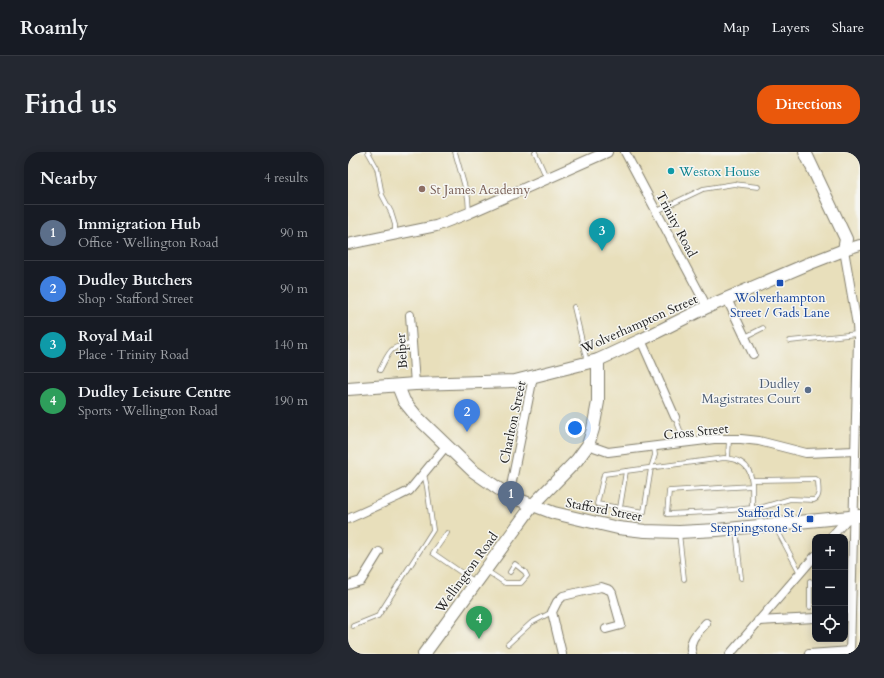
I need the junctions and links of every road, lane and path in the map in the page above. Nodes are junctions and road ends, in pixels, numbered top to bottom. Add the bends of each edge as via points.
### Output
1 (368, 152) edge
2 (455, 152) edge
3 (535, 152) edge
4 (607, 152) edge
5 (625, 152) edge
6 (805, 152) edge
7 (547, 179) junction
8 (758, 187) dead end
9 (656, 212) junction
10 (469, 213) junction
11 (395, 234) junction
12 (348, 244) edge
13 (860, 245) edge
14 (844, 250) junction
15 (727, 299) junction
16 (574, 306) dead end
17 (707, 307) junction
18 (410, 315) dead end
19 (763, 328) dead end
20 (857, 334) junction
21 (745, 337) junction
22 (641, 340) junction
23 (790, 342) dead end
24 (412, 344) junction
25 (753, 354) dead end
26 (593, 361) junction
27 (380, 370) dead end
28 (533, 377) junction
29 (415, 384) junction
30 (398, 386) junction
31 (348, 389) edge
32 (858, 410) edge
33 (675, 417) joint
34 (730, 439) junction
35 (685, 443) junction
36 (447, 445) junction
37 (588, 445) junction
38 (654, 447) junction
39 (855, 451) junction
40 (728, 458) junction
41 (651, 468) junction
42 (626, 471) junction
43 (424, 472) junction
44 (857, 473) edge
45 (752, 480) junction
46 (752, 486) junction
47 (508, 496) junction
48 (532, 506) junction
49 (620, 508) junction
50 (752, 508) junction
51 (854, 516) edge
52 (348, 519) edge
53 (774, 524) junction
54 (735, 528) junction
55 (679, 532) junction
56 (447, 533) dead end
57 (834, 534) edge
58 (379, 552) dead end
59 (812, 559) edge
60 (485, 569) junction
61 (510, 572) dead end
62 (800, 573) junction
63 (741, 578) dead end
64 (684, 579) dead end
65 (810, 581) dead end
66 (476, 583) junction
67 (348, 585) edge
68 (810, 607) dead end
69 (552, 612) junction
70 (848, 616) edge
71 (812, 618) edge
72 (758, 621) junction
73 (706, 623) dead end
74 (353, 626) dead end
75 (606, 629) dead end
76 (508, 644) dead end
77 (850, 653) edge
78 (424, 654) edge
79 (562, 654) edge
80 (692, 654) edge
81 (730, 654) edge
82 (809, 654) edge

1 - 11 lane via 378,168 382,195 392,212
2 - 10 lane via 468,198
3 - 7 lane
4 - 7 street
5 - 9 street, Trinity Road
6 - 14 main road via 846,239
7 - 10 street
8 - 9 lane via 734,184 703,189
9 - 17 street, Trinity Road
10 - 11 street via 436,226
11 - 12 street
13 - 14 street, Wolverhampton Street
14 - 15 main road, Wolverhampton Street
14 - 20 street
15 - 17 main road, Wolverhampton Street
15 - 21 street
16 - 26 lane
17 - 22 main road, Wolverhampton Street
18 - 24 street, Belper
19 - 21 lane
20 - 23 lane
20 - 32 street
21 - 25 street
22 - 26 main road, Wolverhampton Street
22 - 33 street
24 - 27 lane via 391,350
24 - 29 street, Belper
26 - 28 main road, Wolverhampton Street
26 - 37 main road via 598,402
28 - 29 main road, Wolverhampton Street via 515,381
28 - 47 street, Charlton Street
29 - 30 main road, Wolverhampton Street
30 - 31 main road, Wolverhampton Street
30 - 36 main road, Stafford Street via 404,401 417,417
32 - 39 street
33 - 35 lane
34 - 35 street, Cross Street
34 - 39 street, Cross Street via 759,441 806,453
34 - 40 lane
35 - 38 street, Cross Street
36 - 43 street
36 - 47 main road, Stafford Street via 473,470
37 - 38 street, Cross Street via 608,452
37 - 48 main road, Wellington Road via 577,460
38 - 41 lane via 655,455
39 - 44 street
40 - 41 lane
40 - 45 lane via 747,466
41 - 42 lane
41 - 49 lane via 644,512
42 - 49 lane
42 - 49 lane via 604,474 597,504
43 - 52 street via 409,491
43 - 74 lane via 433,530 378,616
44 - 51 street
45 - 46 lane
45 - 50 lane via 816,479 818,496 814,500 790,499
46 - 50 lane
46 - 50 lane via 669,490 667,514
47 - 48 main road, Stafford Street
48 - 55 main road, Stafford Street via 618,528
48 - 60 main road, Wellington Road
51 - 53 main road, Stafford Street
51 - 57 street
51 - 70 street
53 - 54 main road, Stafford Street
53 - 62 lane
54 - 55 main road, Stafford Street
54 - 63 lane
55 - 64 lane
56 - 66 lane via 433,553
58 - 67 street via 361,581
59 - 62 street
60 - 61 lane via 505,583 521,583 527,576 515,564
60 - 66 main road, Wellington Road
62 - 72 street
65 - 68 lane
66 - 78 main road, Wellington Road
69 - 75 street via 563,596 605,588 612,593 621,625
69 - 76 lane via 531,624
69 - 79 street
70 - 77 street
71 - 72 street
72 - 81 street
73 - 80 street via 693,638
77 - 82 street

